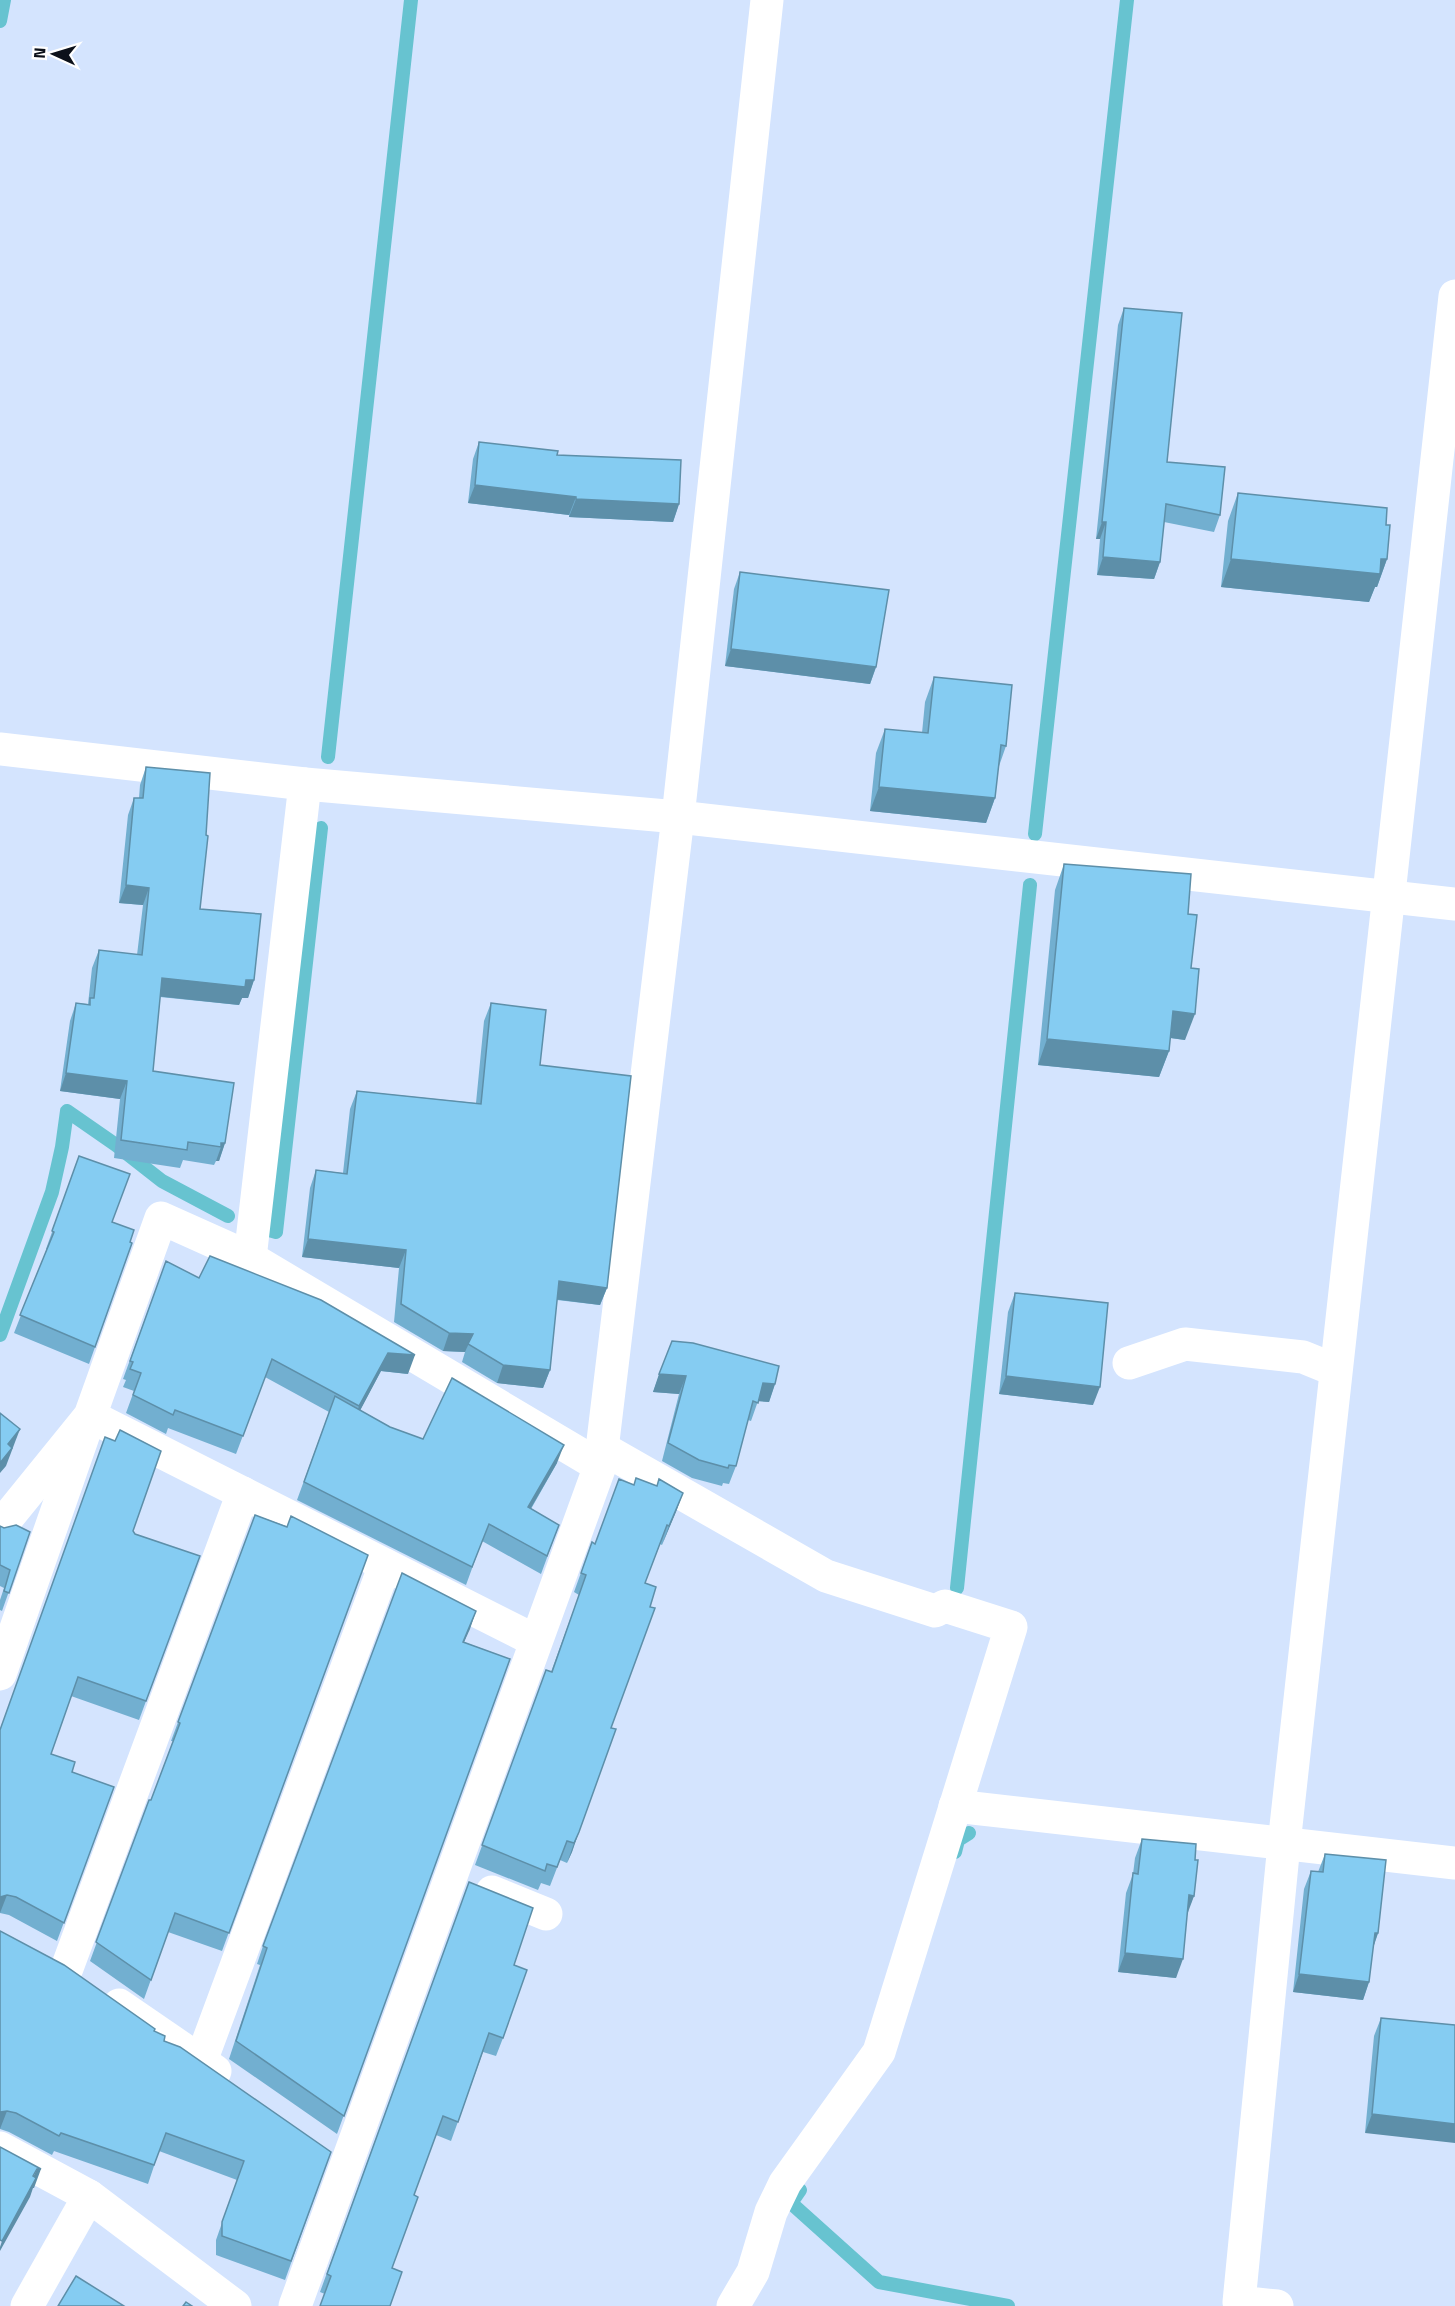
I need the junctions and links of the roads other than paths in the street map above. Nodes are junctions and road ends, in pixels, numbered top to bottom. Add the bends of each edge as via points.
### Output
1 (767, 0) edge
2 (1455, 296) edge
3 (0, 749) edge
4 (305, 784) junction
5 (678, 817) junction
6 (1387, 897) junction
7 (1455, 904) edge
8 (250, 1258) junction
9 (1129, 1363) dead end
10 (1335, 1370) junction
11 (90, 1416) junction
12 (601, 1457) junction
13 (243, 1492) junction
14 (0, 1527) edge
15 (385, 1564) junction
16 (536, 1641) junction
17 (0, 1674) edge
18 (955, 1806) junction
19 (1284, 1844) junction
20 (1455, 1863) edge
21 (452, 1875) junction
22 (546, 1914) dead end
23 (38, 1953) edge
24 (67, 1968) junction
25 (201, 2061) junction
26 (240, 2089) edge
27 (318, 2144) edge
28 (0, 2148) edge
29 (347, 2164) junction
30 (89, 2196) junction
31 (27, 2306) edge
32 (235, 2306) edge
33 (295, 2306) edge
34 (733, 2306) edge
35 (1277, 2306) edge

1 - 5 street
2 - 6 street
3 - 4 street
4 - 5 street
4 - 8 street
5 - 6 street
5 - 12 street
6 - 7 street
6 - 10 street
8 - 11 street via 161,1218
8 - 12 street
9 - 10 street via 1185,1344 1303,1357
10 - 19 street
11 - 13 street
11 - 14 street
11 - 17 street
12 - 16 street
12 - 18 street via 826,1576 935,1611 945,1606 1011,1627
13 - 15 street
13 - 24 street
15 - 16 street
15 - 25 street
16 - 21 street
18 - 19 street
18 - 34 street via 879,2052 785,2183 771,2212 753,2272
19 - 20 street
19 - 35 street via 1239,2302
21 - 22 street
21 - 29 street
23 - 24 street
24 - 25 street
25 - 26 street
27 - 29 street
28 - 30 street
29 - 33 street
30 - 31 street
30 - 32 street

